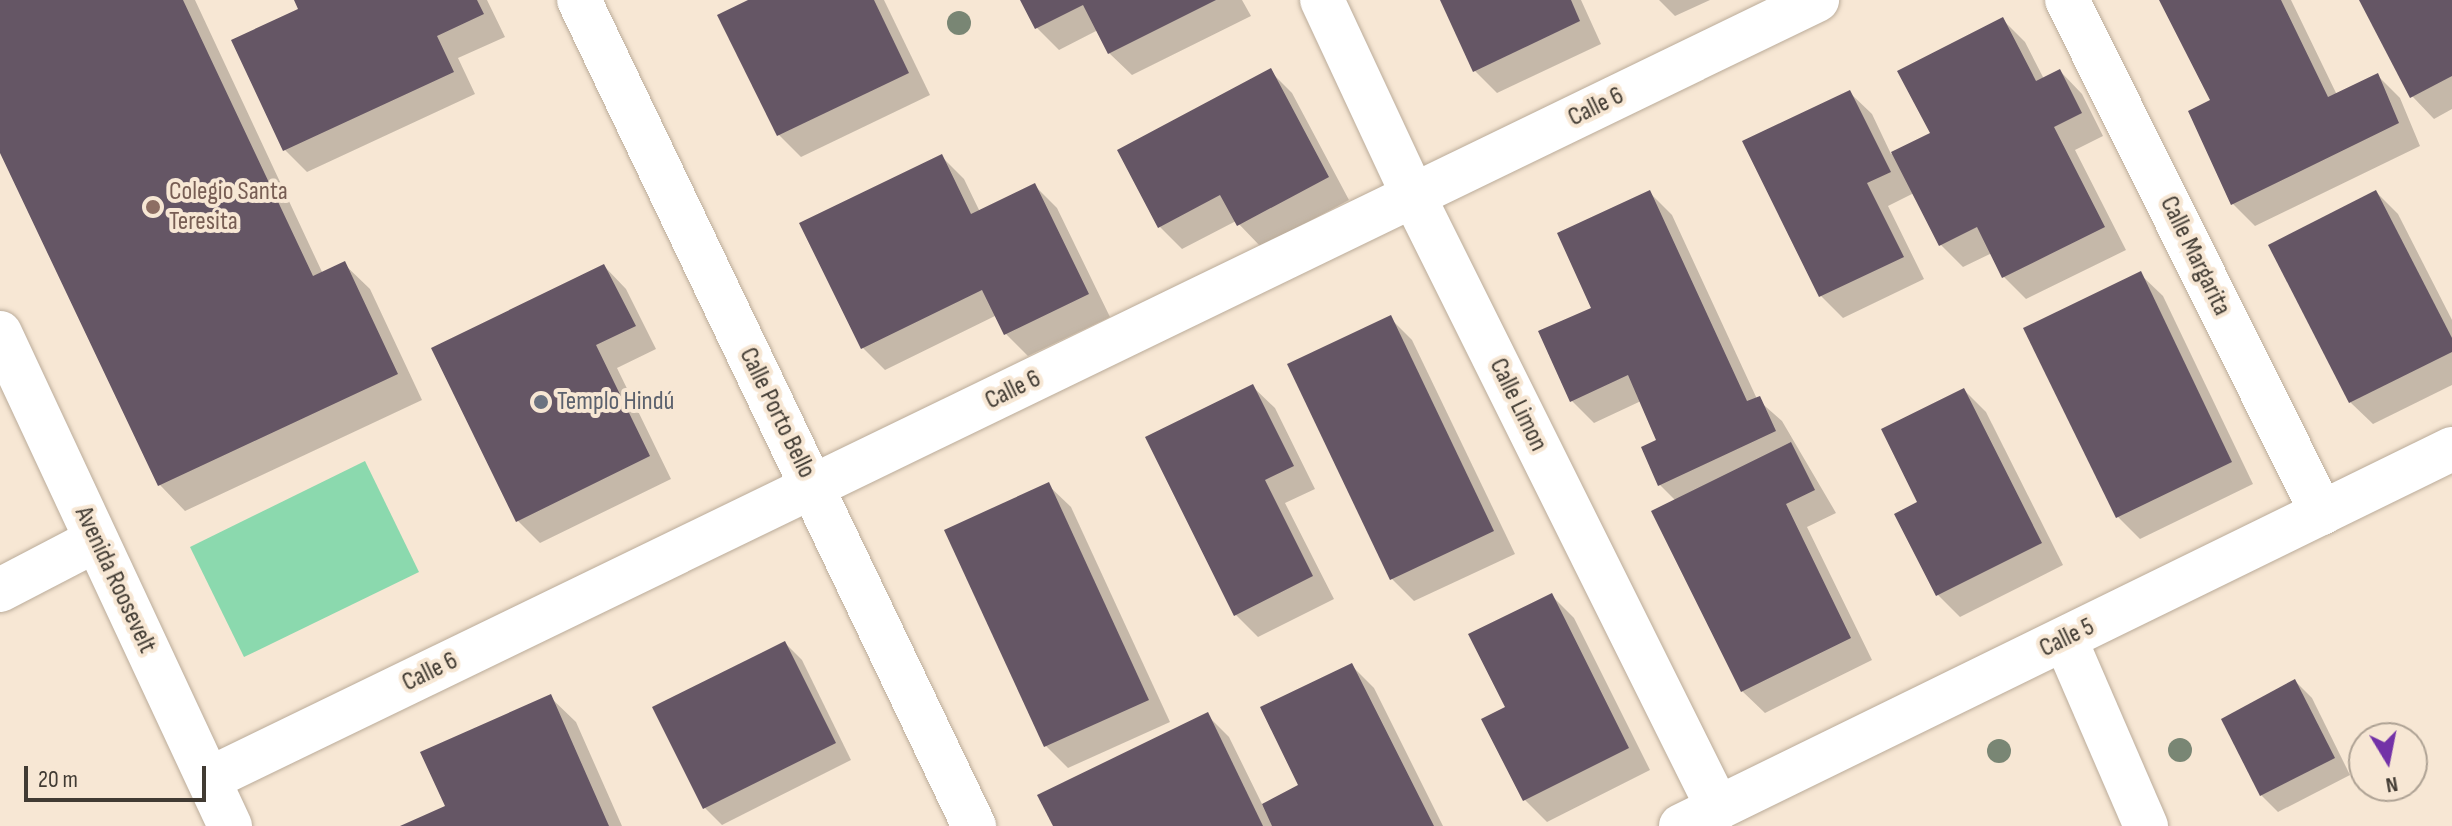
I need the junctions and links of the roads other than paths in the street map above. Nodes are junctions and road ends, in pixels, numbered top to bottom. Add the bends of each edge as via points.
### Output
1 (579, 0) edge
2 (1322, 0) edge
3 (1817, 0) edge
4 (2067, 0) edge
5 (1413, 195) junction
6 (0, 333) edge
7 (2452, 449) edge
8 (813, 487) junction
9 (2322, 513) junction
10 (96, 540) junction
11 (0, 590) edge
12 (2065, 639) junction
13 (209, 779) junction
14 (1700, 817) edge
15 (230, 826) edge
16 (974, 826) edge
17 (2146, 826) edge

1 - 8 street, Calle Porto Bello
2 - 5 street, Calle Limon
3 - 5 street, Calle 6
4 - 9 street, Calle Margarita
5 - 8 street, Calle 6
5 - 14 street, Calle Limon
6 - 10 street, Avenida Roosevelt
7 - 9 street, Calle 5
8 - 13 street, Calle 6
8 - 16 street, Calle Porto Bello
9 - 12 street, Calle 5
10 - 11 street
10 - 13 street, Avenida Roosevelt
12 - 14 street, Calle 5
12 - 17 street
13 - 15 street, Avenida Roosevelt

